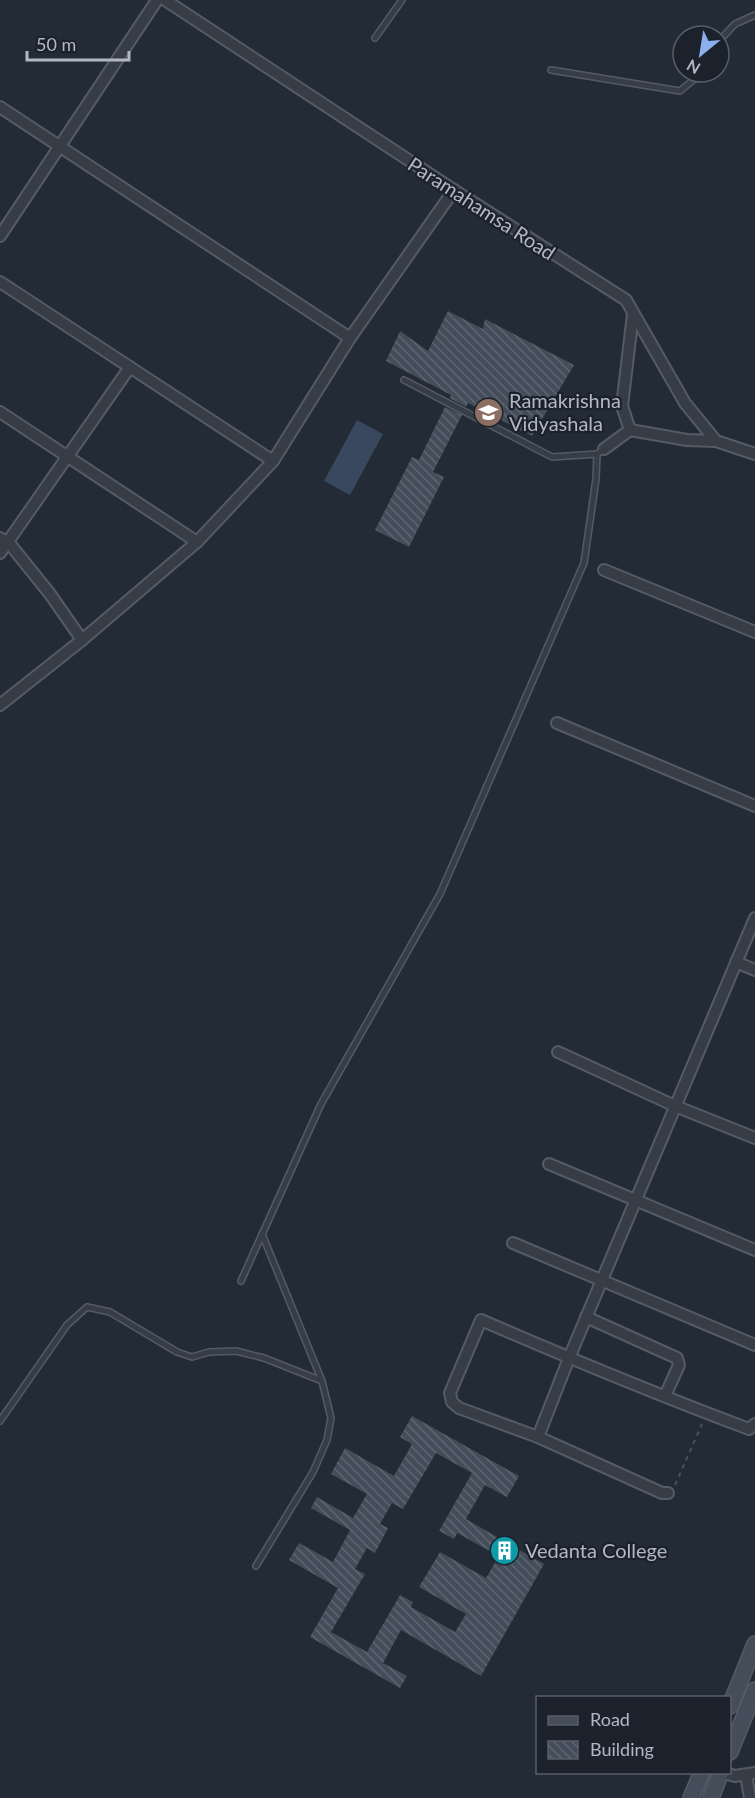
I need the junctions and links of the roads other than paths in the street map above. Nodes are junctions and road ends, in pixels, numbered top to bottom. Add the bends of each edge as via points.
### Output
1 (157, 0) edge
2 (165, 0) edge
3 (402, 0) edge
4 (755, 15) edge
5 (731, 28) edge
6 (375, 38) dead end
7 (551, 70) dead end
8 (688, 84) edge
9 (0, 107) edge
10 (58, 146) junction
11 (454, 190) junction
12 (0, 236) edge
13 (0, 282) edge
14 (633, 314) junction
15 (350, 338) junction
16 (130, 367) junction
17 (404, 380) dead end
18 (0, 412) edge
19 (630, 430) junction
20 (716, 441) junction
21 (601, 452) junction
22 (755, 454) edge
23 (68, 457) junction
24 (273, 461) junction
25 (4, 541) edge
26 (197, 542) junction
27 (0, 553) edge
28 (604, 570) dead end
29 (755, 632) edge
30 (82, 640) junction
31 (0, 705) edge
32 (557, 723) dead end
33 (755, 806) edge
34 (755, 918) edge
35 (736, 962) junction
36 (755, 970) edge
37 (558, 1052) dead end
38 (675, 1106) junction
39 (755, 1138) edge
40 (549, 1164) dead end
41 (635, 1200) junction
42 (262, 1234) junction
43 (513, 1244) dead end
44 (755, 1250) edge
45 (241, 1281) dead end
46 (601, 1281) junction
47 (586, 1317) junction
48 (755, 1345) edge
49 (569, 1358) junction
50 (322, 1381) junction
51 (664, 1396) junction
52 (0, 1421) edge
53 (755, 1424) edge
54 (538, 1437) junction
55 (668, 1493) road end
56 (256, 1566) dead end
57 (755, 1644) edge
58 (755, 1690) edge
59 (731, 1701) edge
60 (731, 1747) edge
61 (702, 1774) edge
62 (721, 1774) edge
63 (726, 1774) edge
64 (750, 1774) edge
65 (692, 1798) edge
66 (711, 1798) edge
67 (750, 1798) edge

1 - 10 street
2 - 11 street, Paramahamsa Road
3 - 6 lane
4 - 5 lane
7 - 8 lane via 680,91
9 - 10 street
10 - 12 street
10 - 15 street
11 - 14 street, Paramahamsa Road via 626,300
11 - 15 street
13 - 16 street
14 - 19 street via 622,406
14 - 20 street, Paramahamsa Road via 685,403
15 - 24 street
16 - 23 street
16 - 24 street
17 - 21 lane via 552,457
18 - 23 street
19 - 20 street
19 - 21 street
20 - 22 street
21 - 42 lane via 580,574 440,894 321,1104
23 - 25 street
23 - 26 street
24 - 26 street
25 - 27 street
25 - 30 street via 50,594
26 - 30 street
28 - 29 street
30 - 31 street
32 - 33 street
34 - 35 street
35 - 36 street
35 - 38 street
37 - 38 street
38 - 39 street
38 - 41 street
40 - 41 street
41 - 44 street
41 - 46 street
42 - 45 lane
42 - 50 lane
43 - 46 street
46 - 47 street
46 - 48 street
47 - 49 street
47 - 51 street via 676,1358 679,1365
49 - 51 street
49 - 54 street
49 - 54 street via 481,1320 450,1393 459,1408
50 - 52 lane via 236,1351 192,1357 110,1312 87,1307 67,1325
50 - 56 lane via 331,1418 327,1440 312,1473
51 - 53 street via 749,1429
54 - 55 street
57 - 59 main road
58 - 60 main road
61 - 65 main road
62 - 66 main road
63 - 64 street
64 - 67 street

